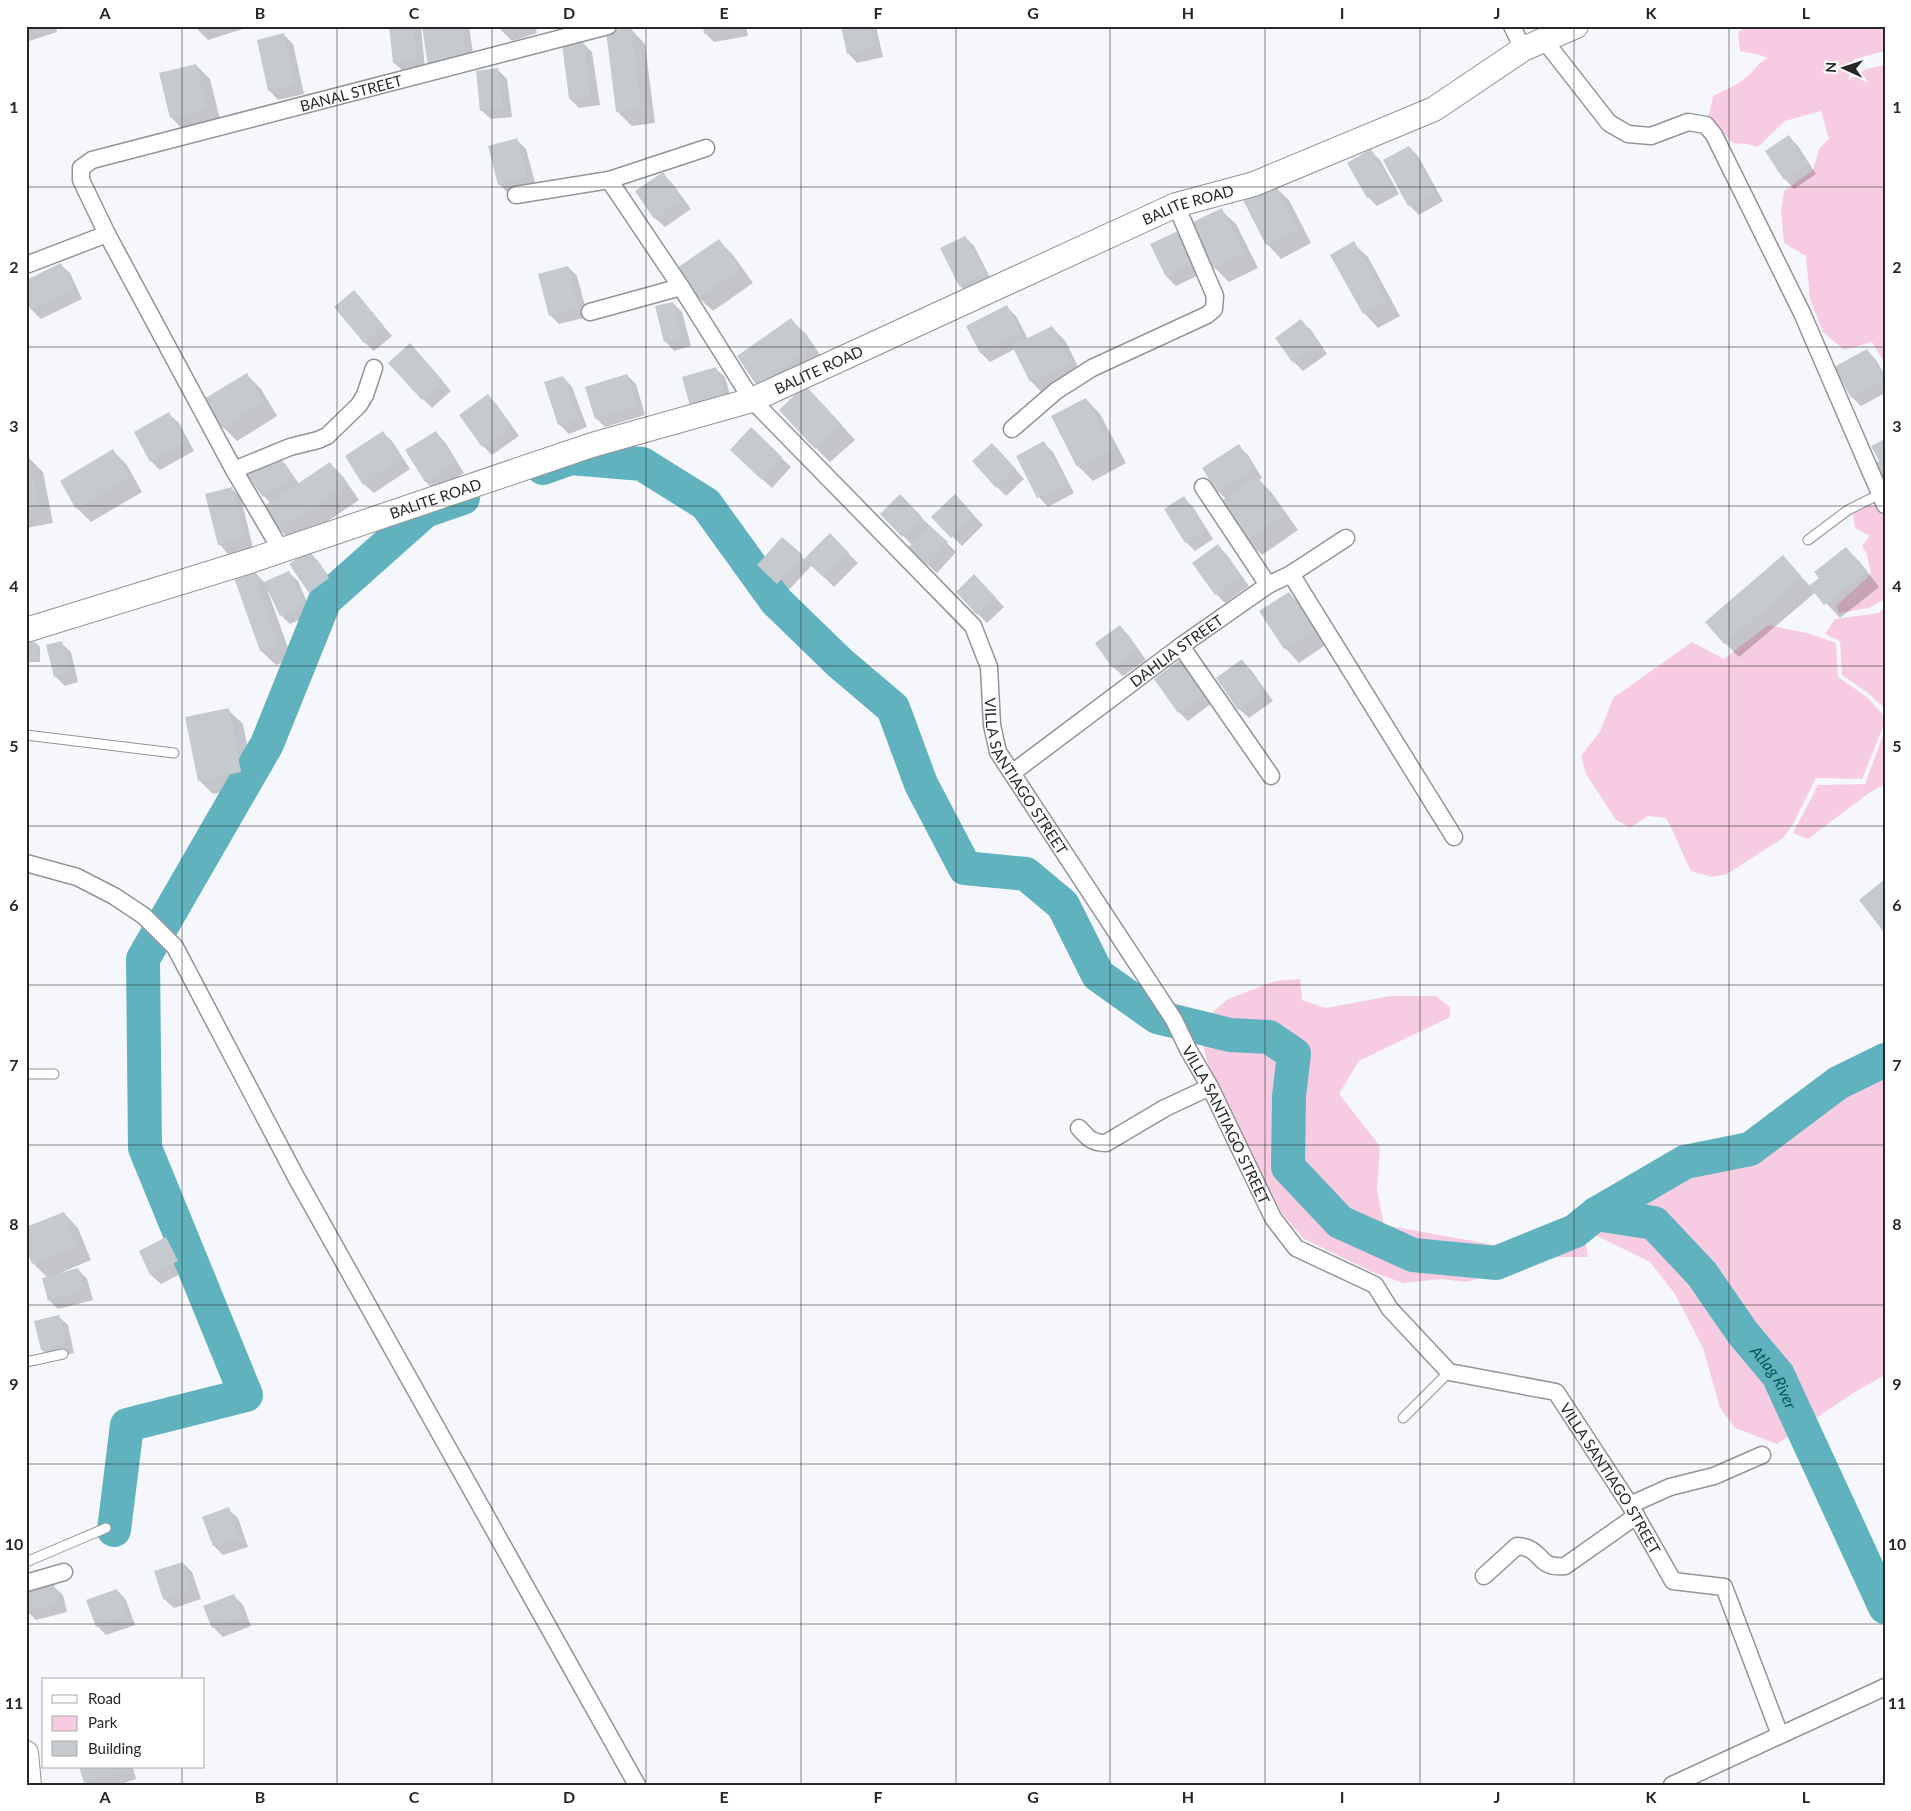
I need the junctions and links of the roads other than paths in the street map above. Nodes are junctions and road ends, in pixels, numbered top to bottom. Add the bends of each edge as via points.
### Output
1 (608, 26) edge
2 (1512, 26) edge
3 (1576, 26) edge
4 (1533, 44) junction
5 (706, 148) dead end
6 (610, 180) junction
7 (516, 195) dead end
8 (1176, 206) junction
9 (107, 234) junction
10 (26, 265) edge
11 (681, 287) junction
12 (590, 312) dead end
13 (374, 368) dead end
14 (752, 400) junction
15 (1012, 429) dead end
16 (234, 470) junction
17 (1203, 486) dead end
18 (1882, 499) edge
19 (1346, 538) dead end
20 (1808, 540) dead end
21 (281, 550) junction
22 (1290, 574) junction
23 (1268, 585) junction
24 (26, 630) edge
25 (1181, 646) junction
26 (26, 735) edge
27 (174, 752) dead end
28 (1012, 773) junction
29 (1271, 776) dead end
30 (1454, 837) dead end
31 (26, 863) edge
32 (26, 1074) edge
33 (54, 1074) dead end
34 (1210, 1087) junction
35 (1078, 1128) dead end
36 (63, 1354) dead end
37 (26, 1362) edge
38 (1449, 1372) junction
39 (1404, 1418) dead end
40 (1762, 1455) dead end
41 (1633, 1510) junction
42 (106, 1528) dead end
43 (26, 1562) edge
44 (64, 1572) dead end
45 (1484, 1576) dead end
46 (26, 1583) edge
47 (1885, 1686) edge
48 (1780, 1734) junction
49 (637, 1785) edge
50 (1672, 1785) edge

1 - 9 street, BANAL STREET via 92,160 82,168 80,180
2 - 4 street
3 - 4 street, BALITE ROAD
4 - 8 street, BALITE ROAD via 1434,109 1254,184
4 - 18 street via 1610,123 1628,134 1651,136 1688,122 1706,124 1802,313
5 - 6 street
6 - 7 street
6 - 11 street, VILLA SANTIAGO STREET
8 - 14 street, BALITE ROAD
8 - 15 street via 1214,296 1214,308 1207,315 1071,380
9 - 10 street
9 - 16 street
11 - 12 street
11 - 14 street, VILLA SANTIAGO STREET
13 - 16 street via 359,405 327,436
14 - 21 street, BALITE ROAD via 602,442
14 - 28 street, VILLA SANTIAGO STREET via 973,626 988,667 992,725 998,752
16 - 21 street
17 - 23 street
18 - 20 lane via 1848,510
19 - 22 street, DAHLIA STREET
21 - 24 street, BALITE ROAD
22 - 23 street, DAHLIA STREET
22 - 30 street
23 - 25 street, DAHLIA STREET
25 - 28 street, DAHLIA STREET
25 - 29 street
26 - 27 lane
28 - 34 street, VILLA SANTIAGO STREET via 1174,1020
31 - 49 street via 77,877 114,896 144,916 175,947 296,1177
32 - 33 lane
34 - 35 street via 1106,1143 1096,1143
34 - 38 street, VILLA SANTIAGO STREET via 1273,1218 1296,1248 1375,1285 1390,1309
36 - 37 lane
38 - 39 lane
38 - 41 street, VILLA SANTIAGO STREET via 1556,1392
40 - 41 street via 1714,1476 1670,1488
41 - 45 street via 1565,1566 1553,1567 1543,1562 1535,1551 1518,1546
41 - 48 street, VILLA SANTIAGO STREET via 1673,1581 1724,1587
42 - 43 lane
44 - 46 street
47 - 48 street
48 - 50 street

